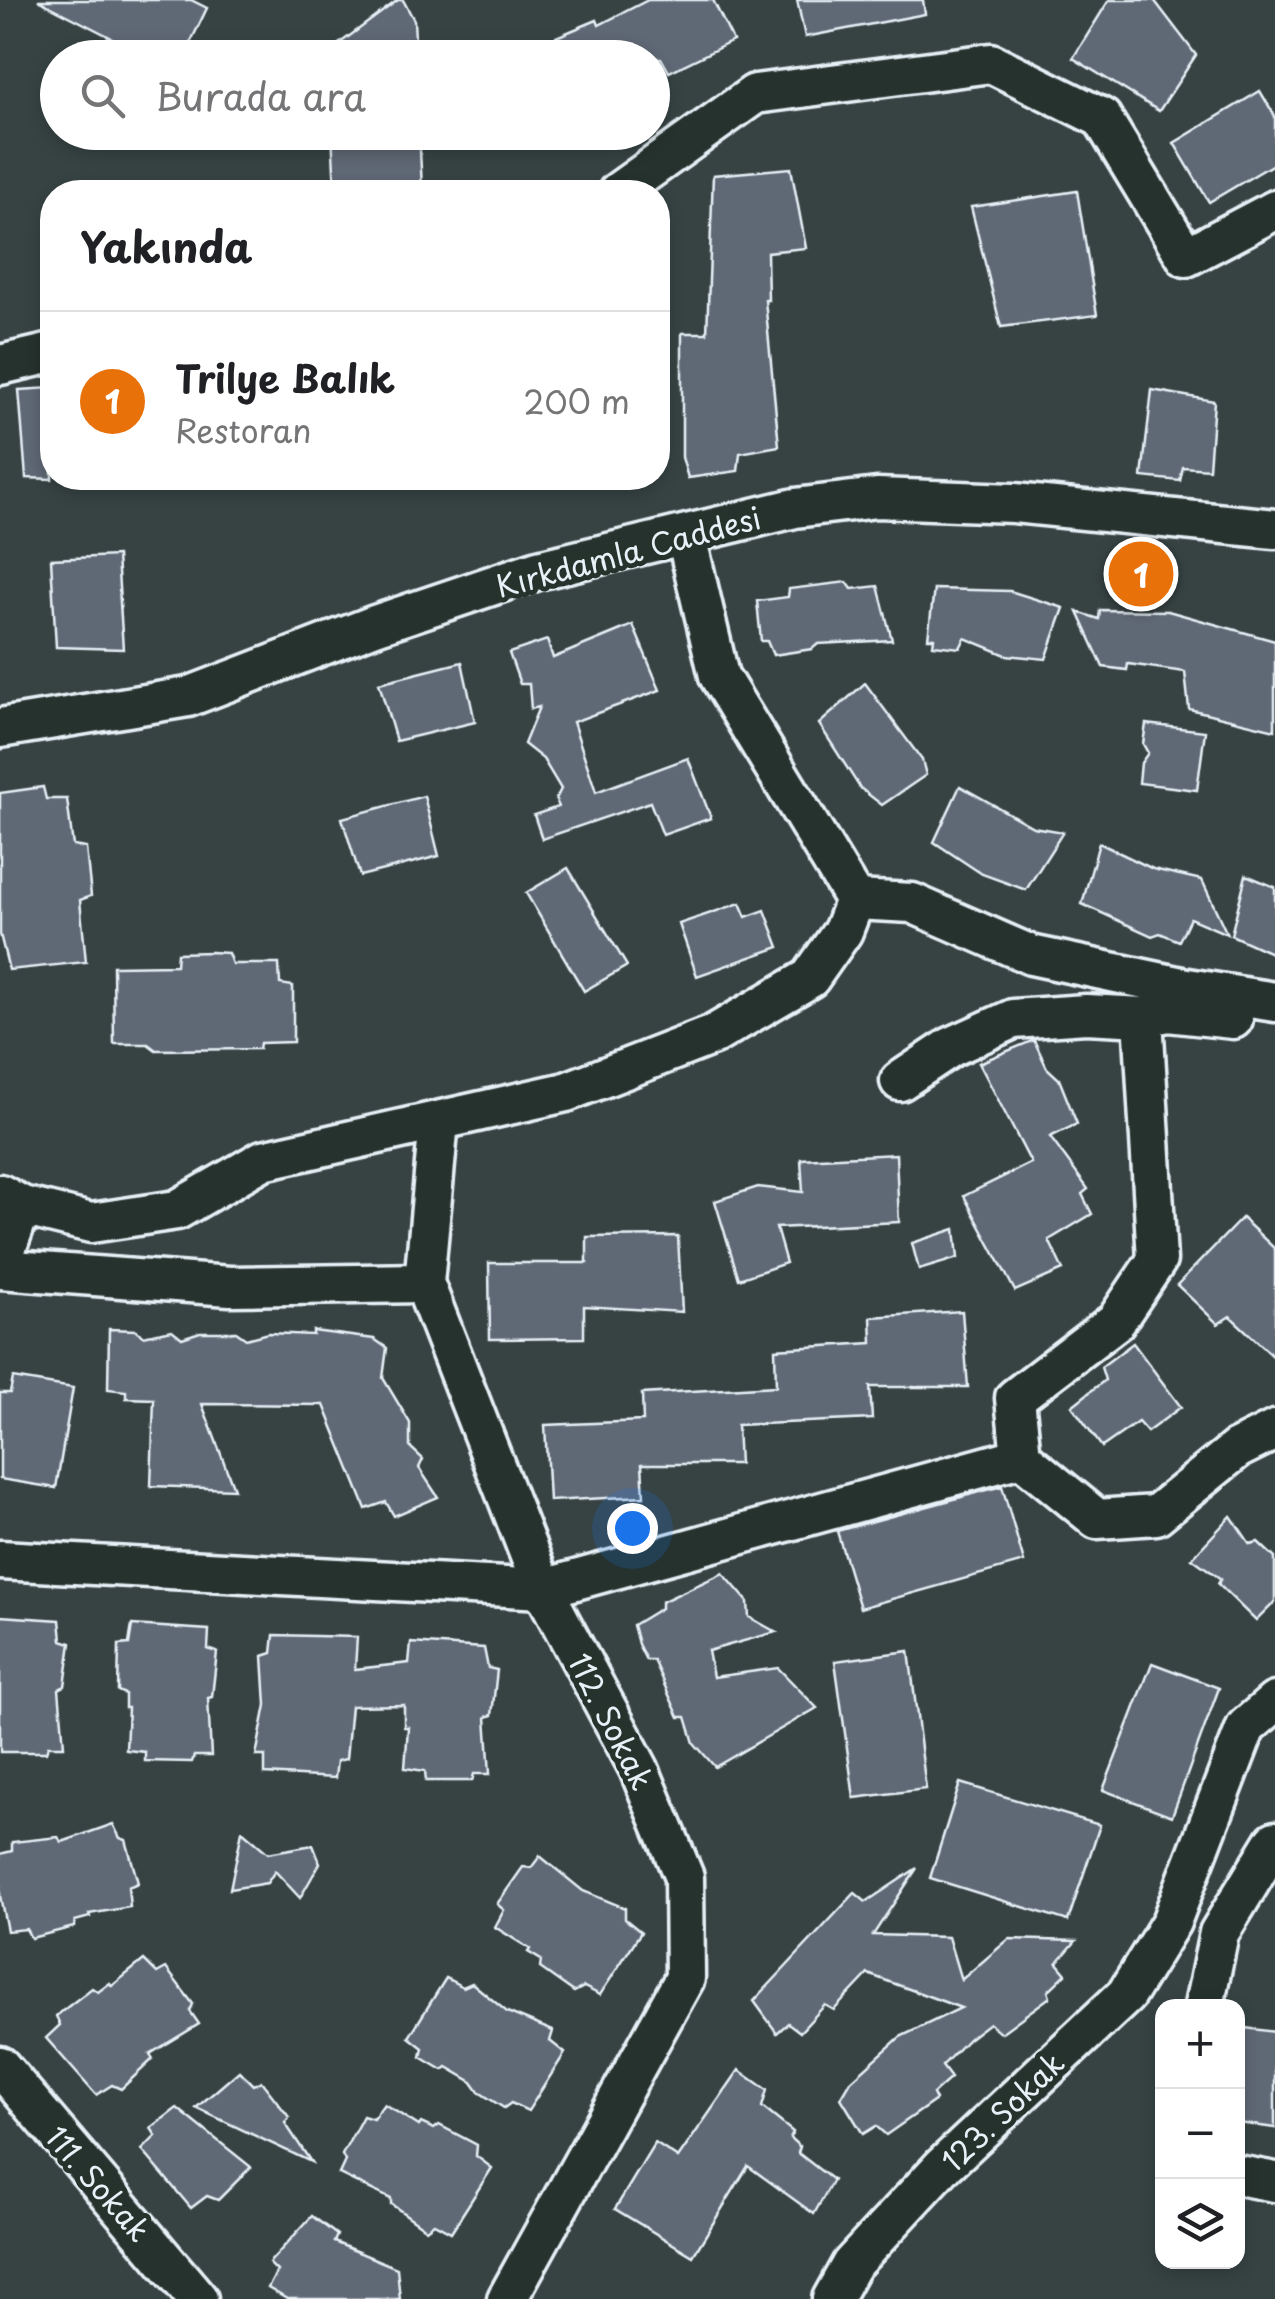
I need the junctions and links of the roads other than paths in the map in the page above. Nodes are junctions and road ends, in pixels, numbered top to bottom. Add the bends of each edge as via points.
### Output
1 (635, 180) edge
2 (1275, 210) edge
3 (40, 356) edge
4 (0, 365) edge
5 (1275, 529) edge
6 (686, 536) junction
7 (0, 728) edge
8 (856, 900) junction
9 (1275, 1002) edge
10 (1143, 1017) junction
11 (1275, 1024) edge
12 (900, 1081) dead end
13 (439, 1121) junction
14 (11, 1200) edge
15 (0, 1267) edge
16 (424, 1283) junction
17 (1275, 1430) edge
18 (1021, 1458) junction
19 (0, 1560) edge
20 (543, 1589) junction
21 (1275, 1702) edge
22 (1275, 1840) edge
23 (1171, 1922) junction
24 (1219, 1934) junction
25 (1205, 1999) edge
26 (0, 2066) edge
27 (1245, 2177) edge
28 (1275, 2182) edge
29 (198, 2299) edge
30 (506, 2299) edge
31 (832, 2299) edge

1 - 2 street via 755,94 991,63 1102,118 1186,257
3 - 4 street
5 - 6 street, Kırkdamla Caddesi via 1014,503 876,498 795,508
6 - 7 street, Kırkdamla Caddesi via 538,570 188,697
6 - 8 street via 719,676
8 - 9 street via 912,903 1031,955
8 - 13 street via 844,931 810,978 713,1035 566,1092
10 - 11 street via 1168,1012
10 - 12 street via 1013,1018
10 - 18 street via 1157,1260 1116,1320 1016,1398
13 - 14 street via 263,1160 177,1210 91,1223
13 - 16 street, 112. Sokak
14 - 15 street
15 - 16 street via 230,1286
16 - 20 street, 112. Sokak
17 - 18 street via 1237,1449 1156,1516 1097,1519
18 - 20 street
19 - 20 street
20 - 30 street, 112. Sokak via 639,1769 684,1877 684,1978
21 - 23 street, 123. Sokak via 1246,1727
22 - 24 street
23 - 24 street
23 - 31 street, 123. Sokak via 1126,1995 942,2167 852,2265
24 - 25 street
26 - 29 street, 111. Sokak
27 - 28 street

